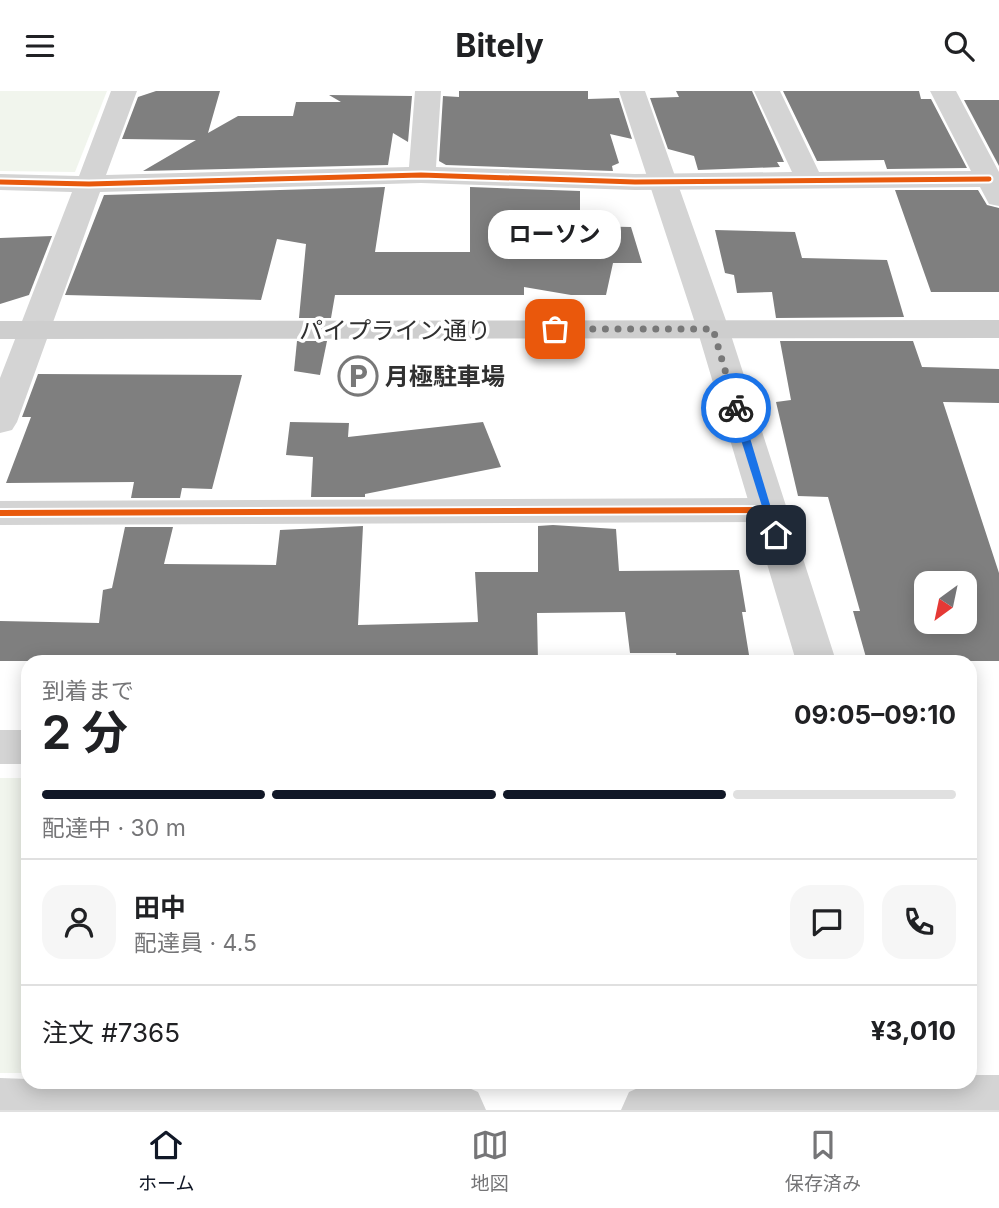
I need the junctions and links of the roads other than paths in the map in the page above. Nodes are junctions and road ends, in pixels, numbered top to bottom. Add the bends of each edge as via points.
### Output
1 (124, 91) edge
2 (428, 91) edge
3 (632, 91) edge
4 (767, 91) edge
5 (943, 91) edge
6 (421, 175) junction
7 (809, 180) junction
8 (0, 181) edge
9 (662, 181) junction
10 (89, 184) junction
11 (994, 189) edge
12 (713, 329) junction
13 (999, 329) edge
14 (0, 330) edge
15 (34, 330) junction
16 (0, 422) edge
17 (768, 510) junction
18 (0, 513) edge
19 (814, 655) edge
20 (0, 747) edge
21 (21, 747) edge
22 (965, 1098) edge
23 (0, 1104) edge
24 (460, 1110) edge
25 (647, 1110) edge

1 - 10 street
2 - 6 street
3 - 9 street
4 - 7 street
5 - 11 street
6 - 9 street
6 - 10 street
7 - 9 street
7 - 11 street
8 - 10 street
9 - 12 street
10 - 15 street
12 - 13 main road, パイプライン通り
12 - 15 main road, パイプライン通り
12 - 17 street
14 - 15 main road, パイプライン通り
15 - 16 street
17 - 18 street
17 - 19 street
20 - 21 street
22 - 25 street
23 - 24 street

